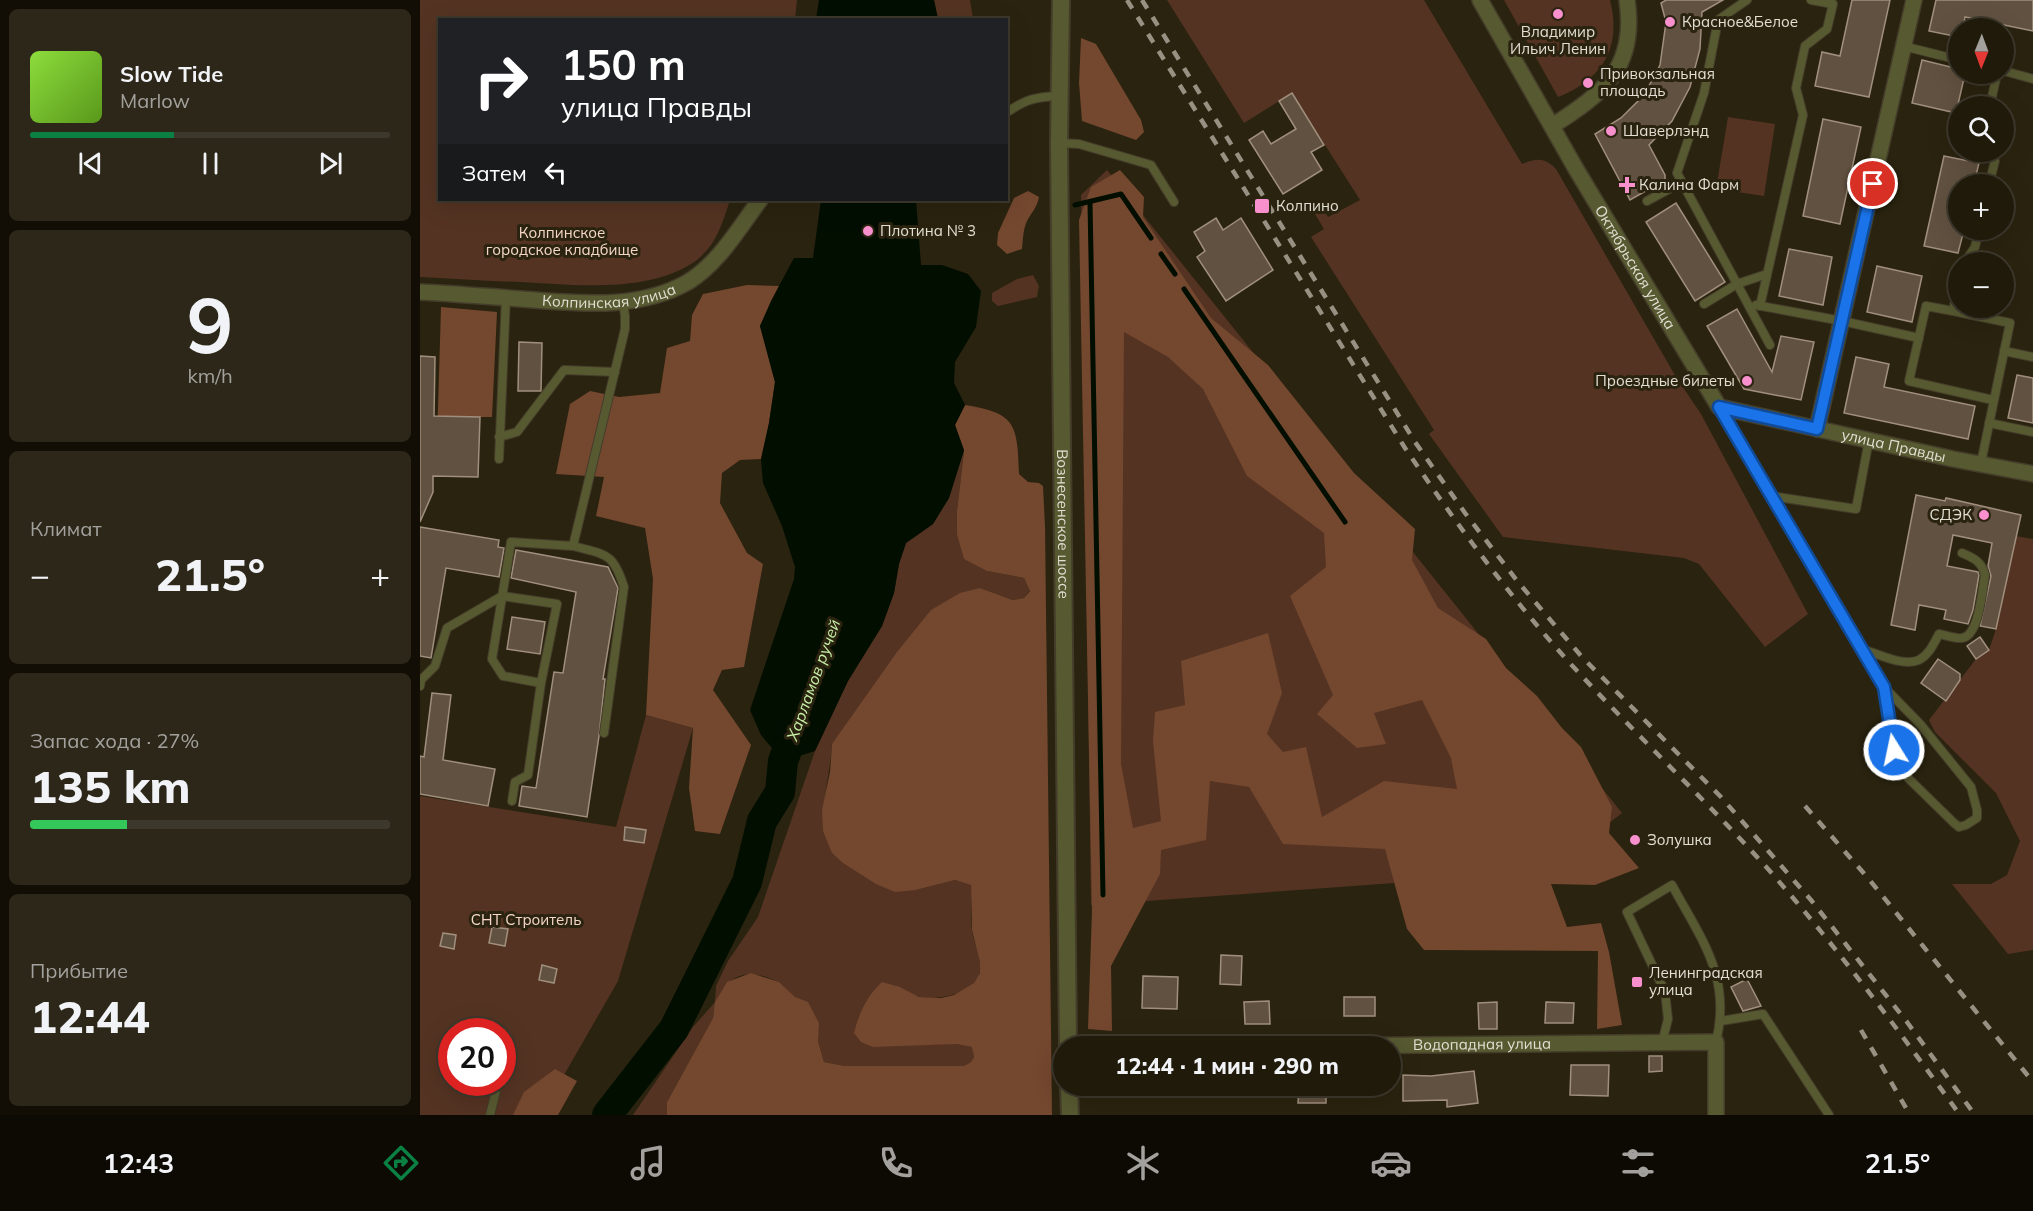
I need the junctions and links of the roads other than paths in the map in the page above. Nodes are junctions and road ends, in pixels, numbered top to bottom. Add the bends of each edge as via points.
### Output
1 (1061, 0) edge
2 (1480, 0) edge
3 (1627, 0) edge
4 (1748, 0) edge
5 (1811, 0) edge
6 (1914, 0) edge
7 (1904, 46) junction
8 (1948, 57) edge
9 (2014, 74) edge
10 (2033, 79) edge
11 (1059, 96) junction
12 (1008, 112) edge
13 (1552, 126) junction
14 (1059, 143) junction
15 (1682, 182) junction
16 (759, 201) edge
17 (1647, 201) dead end
18 (1174, 202) dead end
19 (1767, 274) junction
20 (1737, 284) junction
21 (420, 292) edge
22 (506, 297) junction
23 (623, 303) junction
24 (1704, 304) dead end
25 (1749, 304) junction
26 (1760, 306) junction
27 (1948, 310) edge
28 (1986, 318) edge
29 (1842, 321) junction
30 (1919, 338) junction
31 (1770, 345) dead end
32 (2004, 351) junction
33 (2033, 357) edge
34 (615, 372) junction
35 (1993, 400) junction
36 (1719, 407) junction
37 (1989, 423) junction
38 (1817, 429) junction
39 (2033, 432) edge
40 (500, 437) junction
41 (1869, 440) junction
42 (499, 459) dead end
43 (1981, 464) junction
44 (2033, 474) edge
45 (1771, 496) junction
46 (573, 546) junction
47 (1962, 553) dead end
48 (502, 596) junction
49 (1859, 648) junction
50 (541, 682) junction
51 (420, 686) edge
52 (1884, 687) junction
53 (604, 733) dead end
54 (512, 801) dead end
55 (1721, 1021) junction
56 (1068, 1036) edge
57 (1716, 1042) junction
58 (1662, 1043) junction
59 (1401, 1045) edge
60 (495, 1096) edge
61 (1069, 1096) edge
62 (490, 1115) edge
63 (1070, 1115) edge
64 (1716, 1115) edge
65 (1829, 1115) edge

1 - 11 street, Вознесенское шоссе
2 - 13 street
3 - 13 street via 1629,32 1616,72 1592,99
4 - 15 lane via 1718,20 1704,93 1677,173
5 - 19 lane via 1833,4 1827,29 1805,46 1796,88 1803,115
6 - 7 street
7 - 8 lane
7 - 29 street
9 - 10 lane
11 - 12 lane via 1036,97
11 - 14 street, Вознесенское шоссе
13 - 36 street, Октябрьская улица
14 - 18 lane via 1079,144 1151,165
14 - 56 street, Вознесенское шоссе
15 - 17 lane
15 - 20 lane
16 - 23 street, Колпинская улица via 716,259 688,282
19 - 20 lane
19 - 26 lane
20 - 24 lane
20 - 25 lane
21 - 22 street, Колпинская улица
22 - 23 street, Колпинская улица
22 - 40 lane
23 - 34 lane via 625,329
25 - 26 lane
25 - 31 lane
26 - 29 lane
27 - 30 lane via 1926,306
28 - 32 lane via 2010,323
29 - 30 lane
29 - 38 street
30 - 35 lane via 1909,381
32 - 33 lane
32 - 35 lane
34 - 40 lane via 564,370 517,432
34 - 46 lane
35 - 37 lane
36 - 38 street, улица Правды
36 - 45 lane
37 - 39 lane
37 - 43 lane
38 - 41 street, улица Правды
40 - 42 lane
41 - 43 street, улица Правды
41 - 45 lane via 1856,509
43 - 44 street, улица Правды
45 - 49 lane
46 - 48 lane via 511,542
46 - 53 lane via 609,556 624,587
47 - 49 lane via 1976,559 1985,575 1975,627 1969,636 1960,639 1939,634 1919,660 1904,662
48 - 50 lane via 492,659 503,676
48 - 50 lane via 557,604
48 - 51 lane via 447,628 435,666
49 - 52 lane
50 - 54 lane via 528,776 515,782
52 - 52 lane via 1971,787 1977,818 1959,826 1908,778 1894,750
55 - 57 lane
55 - 58 lane via 1719,979 1672,885 1627,912 1665,992 1668,1019
55 - 65 lane via 1763,1014
57 - 58 street, Водопадная улица
57 - 64 street
58 - 59 street, Водопадная улица
60 - 62 lane
61 - 63 street

